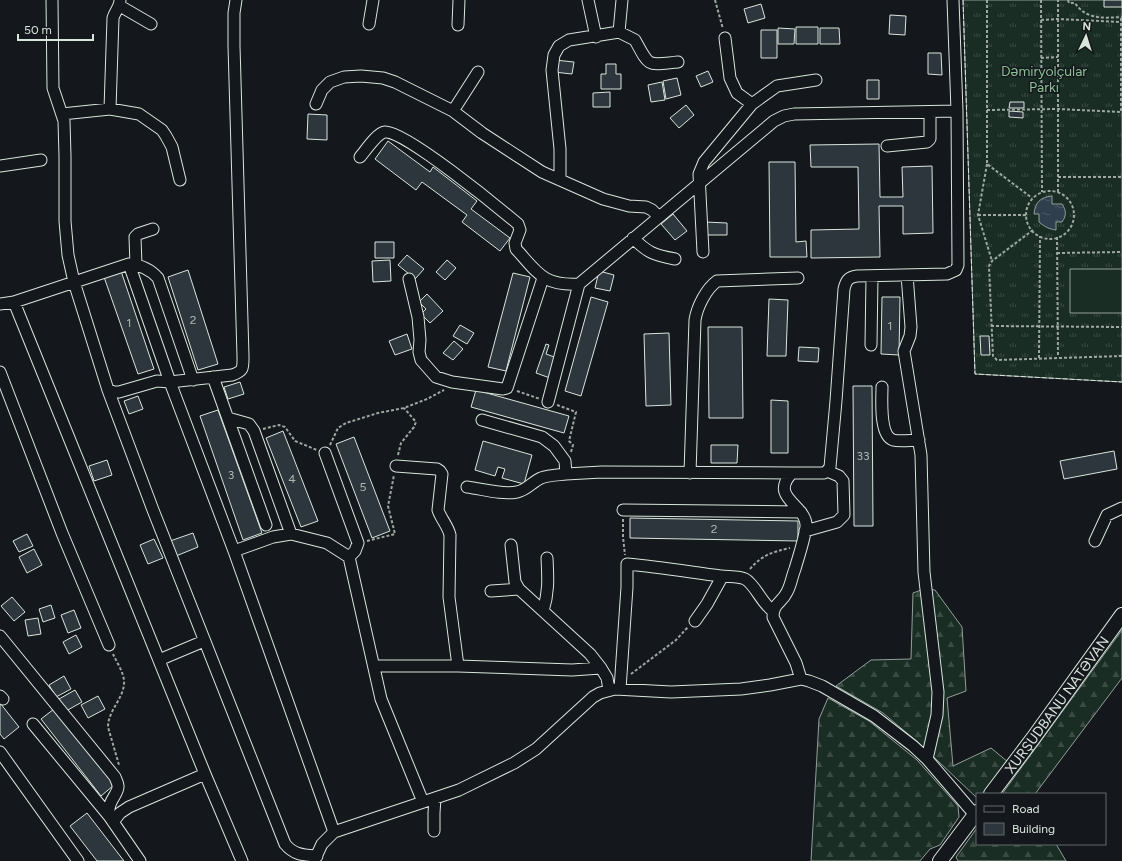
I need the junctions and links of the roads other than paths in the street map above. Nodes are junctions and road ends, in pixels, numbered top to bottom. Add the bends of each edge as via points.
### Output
1 (52, 0) edge
2 (236, 0) edge
3 (373, 0) edge
4 (459, 0) edge
5 (588, 0) edge
6 (622, 0) edge
7 (953, 0) edge
8 (120, 3) edge
9 (151, 24) dead end
10 (369, 24) dead end
11 (458, 25) dead end
12 (619, 32) junction
13 (596, 37) junction
14 (725, 38) road end
15 (678, 62) dead end
16 (478, 72) dead end
17 (816, 80) dead end
18 (316, 104) dead end
19 (752, 104) junction
20 (110, 109) junction
21 (453, 111) junction
22 (957, 111) junction
23 (930, 112) junction
24 (62, 114) junction
25 (887, 146) dead end
26 (360, 157) dead end
27 (40, 160) dead end
28 (0, 166) edge
29 (180, 180) dead end
30 (560, 180) junction
31 (700, 183) junction
32 (659, 217) junction
33 (153, 229) dead end
34 (633, 238) junction
35 (703, 252) dead end
36 (675, 258) dead end
37 (133, 264) junction
38 (906, 275) junction
39 (872, 276) junction
40 (542, 278) junction
41 (798, 278) dead end
42 (409, 279) dead end
43 (74, 282) junction
44 (579, 284) junction
45 (14, 302) junction
46 (0, 304) edge
47 (871, 345) dead end
48 (0, 372) edge
49 (213, 377) junction
50 (192, 380) junction
51 (170, 382) junction
52 (882, 387) dead end
53 (108, 390) junction
54 (548, 402) dead end
55 (228, 418) junction
56 (482, 420) dead end
57 (919, 440) junction
58 (325, 453) road end
59 (396, 466) road end
60 (827, 471) junction
61 (690, 473) junction
62 (792, 473) junction
63 (566, 474) junction
64 (467, 487) dead end
65 (1122, 508) edge
66 (623, 510) road end
67 (801, 512) junction
68 (266, 525) dead end
69 (805, 531) junction
70 (291, 534) junction
71 (1095, 541) dead end
72 (511, 545) dead end
73 (234, 551) junction
74 (349, 557) junction
75 (547, 558) dead end
76 (722, 577) junction
77 (519, 589) junction
78 (491, 591) dead end
79 (543, 611) junction
80 (773, 611) junction
81 (1122, 615) edge
82 (695, 621) road end
83 (0, 636) edge
84 (204, 641) junction
85 (109, 645) road end
86 (159, 660) junction
87 (374, 666) junction
88 (458, 666) junction
89 (602, 668) junction
90 (801, 680) junction
91 (620, 689) junction
92 (609, 690) junction
93 (33, 724) dead end
94 (0, 752) edge
95 (927, 759) junction
96 (205, 774) junction
97 (992, 793) edge
98 (435, 798) junction
99 (423, 802) junction
100 (976, 813) edge
101 (111, 819) junction
102 (434, 831) dead end
103 (334, 832) junction
104 (315, 858) edge
105 (946, 859) edge
106 (78, 861) edge
107 (140, 861) edge
108 (242, 861) edge

1 - 24 street via 53,88
2 - 49 street via 234,46 243,368 239,373
3 - 10 street
4 - 11 street
5 - 13 street
6 - 12 street
7 - 22 street
8 - 9 street
8 - 20 street via 113,18
12 - 13 street
12 - 15 street via 636,40 648,62
13 - 30 street via 569,40 559,46 554,55 552,70 560,149
14 - 19 street via 730,78 737,93
16 - 21 street
17 - 19 street via 777,86
18 - 21 street via 322,90 330,82 344,77 361,76 395,82
19 - 31 street via 704,162
20 - 24 street
20 - 29 street via 139,114 162,130 172,147
21 - 30 street via 515,155
22 - 23 street
22 - 38 street via 958,265 956,270 947,274
23 - 25 street via 930,139 927,142
23 - 31 street via 784,116 774,121
24 - 43 street via 65,221
26 - 40 street via 379,134 388,132 431,156 518,224 520,230 515,243 516,249
27 - 28 street
30 - 32 street via 604,199 628,206 646,207
31 - 32 street
31 - 35 street
32 - 34 street
33 - 37 street via 135,237
34 - 36 street via 655,255
34 - 44 street
37 - 43 street
37 - 50 street via 152,272 158,278
37 - 51 street
38 - 39 street
38 - 57 street via 911,327 904,351
39 - 47 street
39 - 60 street via 852,277 844,289 836,409 831,462
40 - 42 street via 506,388 498,389 436,377 421,360 418,317
40 - 44 street via 556,284
41 - 61 street via 717,281 711,285 696,313 695,320
43 - 45 street
43 - 53 street
44 - 54 street
45 - 46 street
45 - 86 street
48 - 85 street via 62,533
49 - 50 street
49 - 55 street
50 - 51 street
51 - 53 street via 157,381 114,392
51 - 73 street
52 - 57 street via 883,426 886,434 893,440
53 - 84 street
55 - 68 street
55 - 70 street via 249,424 254,431
56 - 63 street via 542,436 554,446 565,461
57 - 95 street via 924,572 938,692 937,715
58 - 74 street via 358,544
59 - 88 street via 437,469 442,474 438,510 450,536 449,597
60 - 62 street
60 - 69 street via 839,476 843,481 844,515 837,522
61 - 62 street
61 - 63 street
62 - 67 street via 787,478 784,488 791,502
63 - 64 street via 543,477 519,492
65 - 71 street via 1108,515
66 - 67 street
67 - 69 street via 805,517
69 - 80 street via 788,590
70 - 73 street via 273,537
70 - 74 street via 327,544
72 - 77 street via 515,582
73 - 103 street
74 - 87 street
75 - 79 street via 549,585
76 - 80 street via 742,578 749,582
76 - 82 street
76 - 91 street via 627,564
77 - 78 street
77 - 79 street
79 - 89 street
80 - 90 street via 773,617 796,663
81 - 97 main road, XURŞUDBANU NATƏVAN
83 - 101 street via 115,777 118,789 110,800 108,809
84 - 86 street
84 - 104 street via 285,844 300,855
86 - 96 street
87 - 88 street
87 - 99 street via 381,699
88 - 89 street via 572,670
89 - 92 street
90 - 91 street via 741,689 660,692
90 - 95 street via 822,686 874,716
91 - 92 street
92 - 98 street via 593,697 536,749 514,763 459,790
93 - 101 street
94 - 106 street
95 - 100 street
96 - 101 street via 129,807
96 - 108 street
98 - 99 street
98 - 102 street
99 - 103 street
100 - 105 main road
101 - 107 street
103 - 104 street via 322,844

